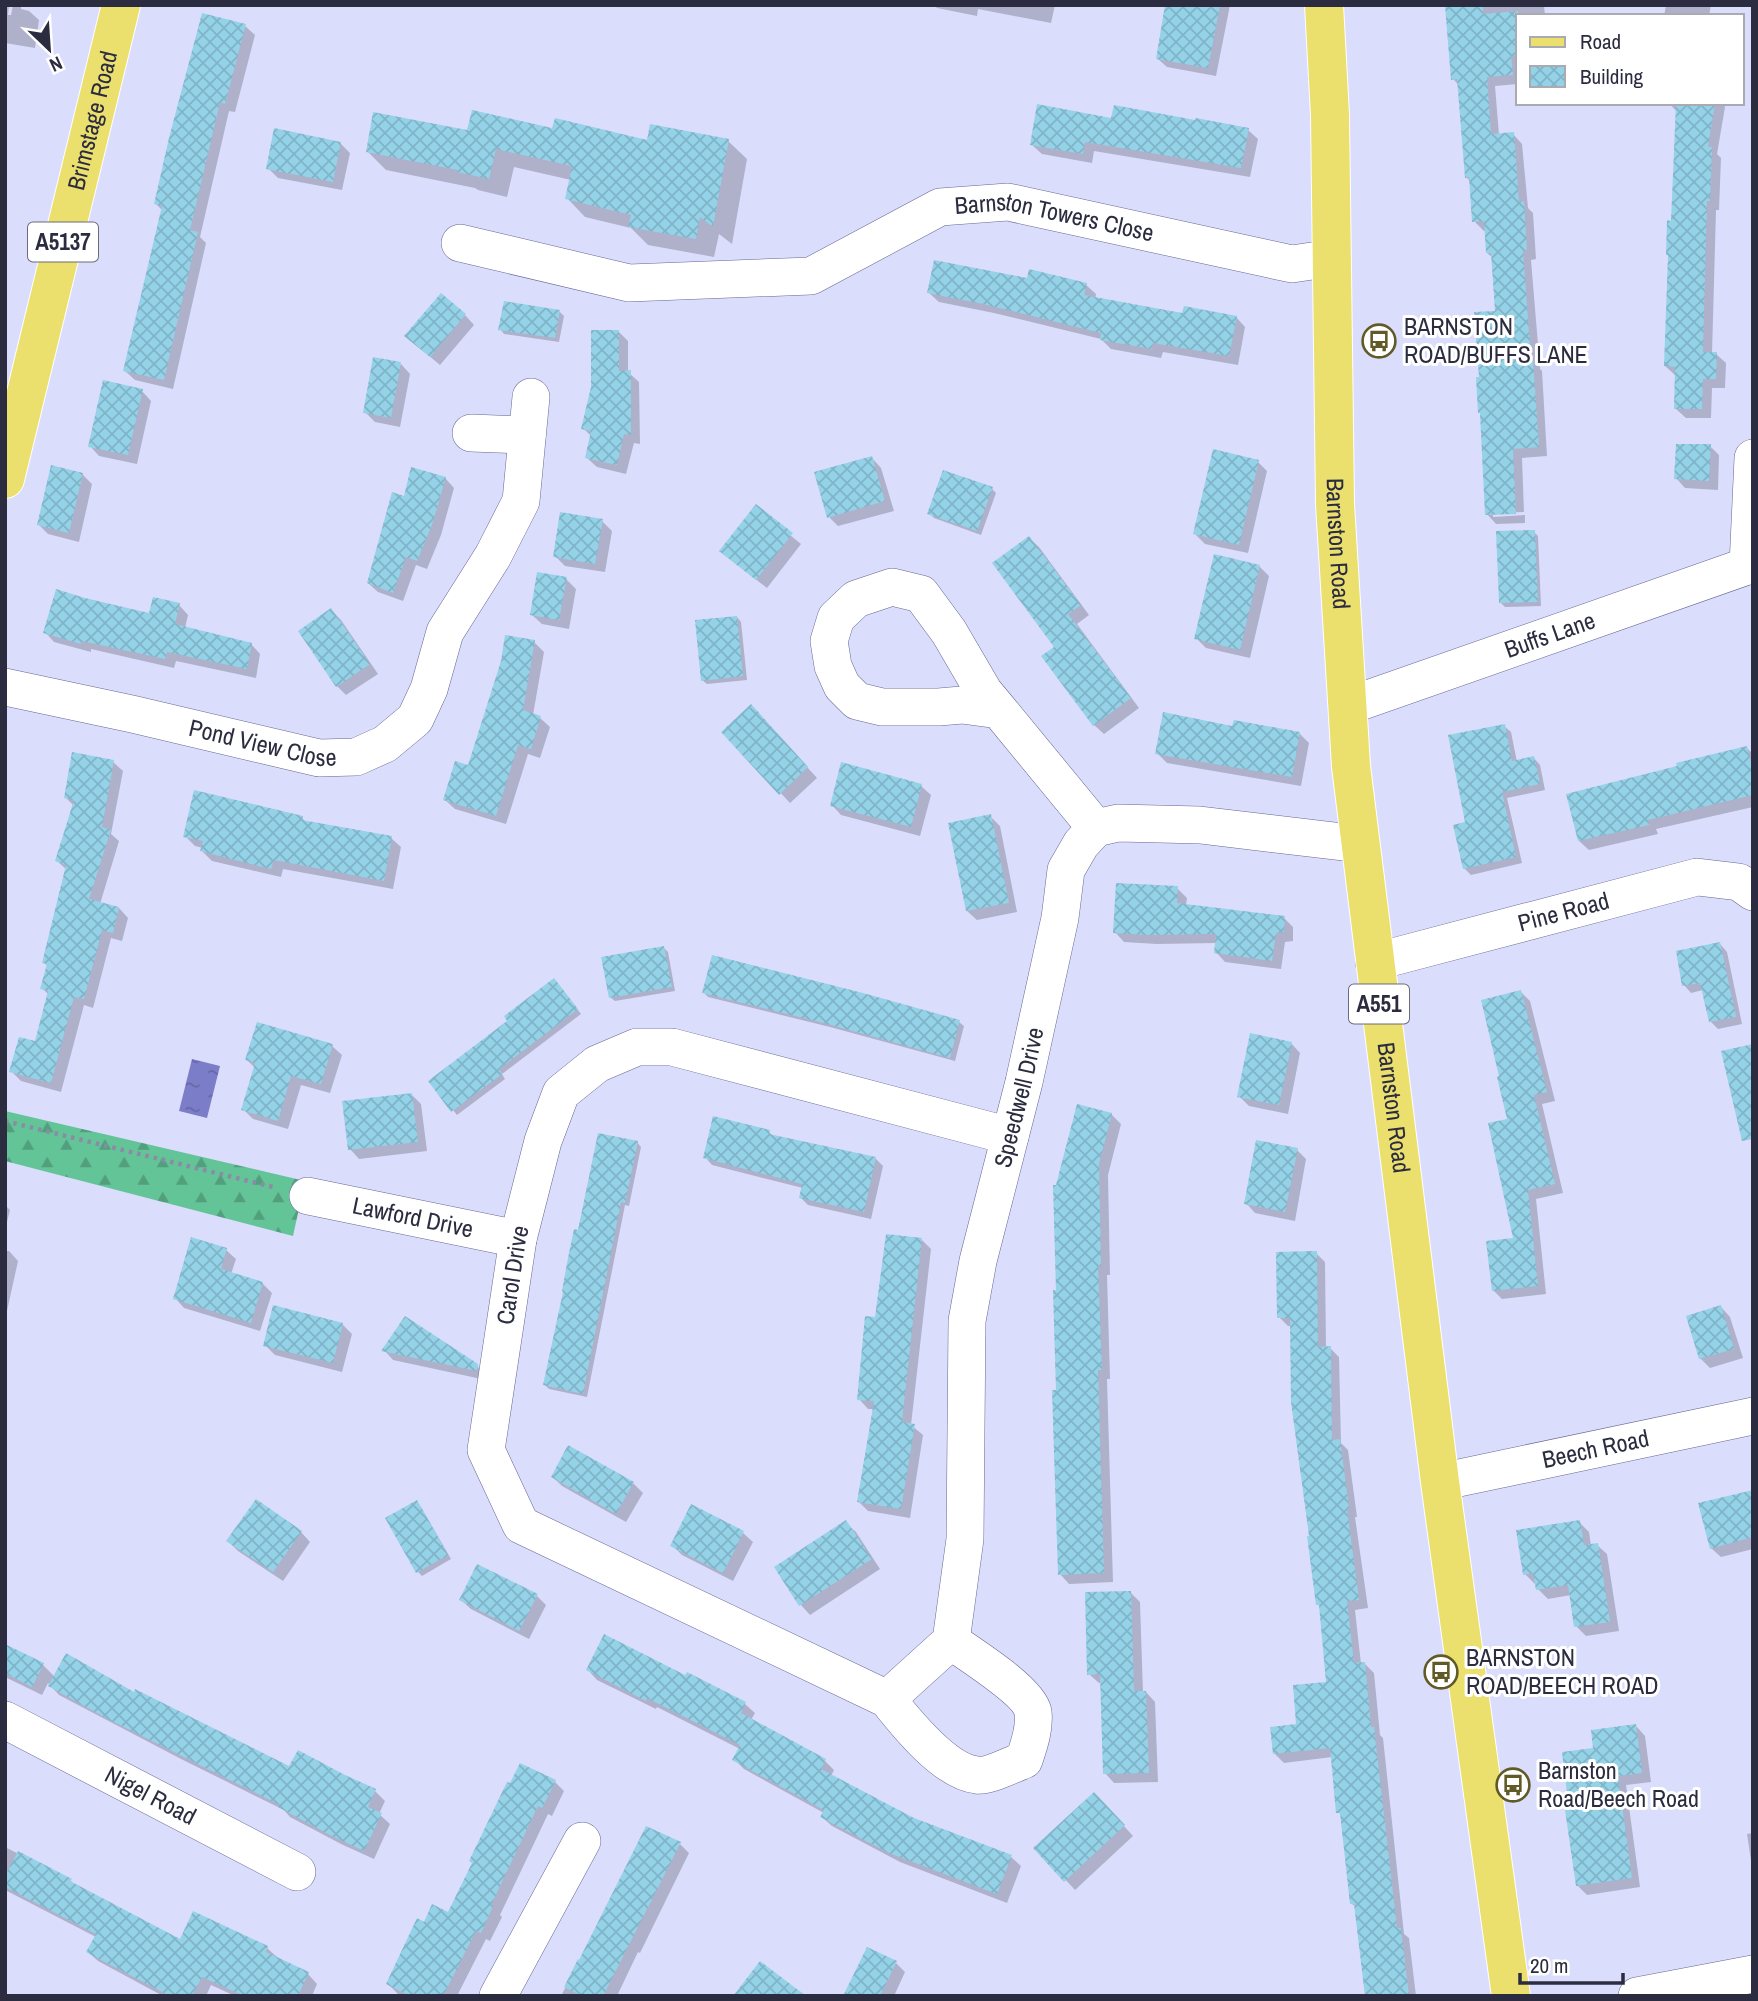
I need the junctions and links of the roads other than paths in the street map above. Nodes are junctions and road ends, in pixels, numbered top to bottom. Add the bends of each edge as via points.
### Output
1 (121, 5) edge
2 (1324, 5) edge
3 (460, 243) dead end
4 (1332, 258) junction
5 (531, 397) dead end
6 (471, 433) dead end
7 (527, 435) junction
8 (1753, 458) edge
9 (5, 479) edge
10 (1751, 565) edge
11 (5, 687) edge
12 (1348, 706) junction
13 (999, 710) junction
14 (1096, 828) junction
15 (1360, 844) junction
16 (1753, 892) edge
17 (1374, 962) junction
18 (1010, 1136) junction
19 (308, 1196) road end
20 (518, 1239) junction
21 (1753, 1416) edge
22 (1440, 1482) junction
23 (951, 1641) junction
24 (887, 1699) junction
25 (5, 1720) edge
26 (582, 1841) dead end
27 (297, 1871) dead end
28 (1753, 1974) edge
29 (498, 1996) edge
30 (1511, 1996) edge
31 (1637, 1996) edge

1 - 9 main road, Brimstage Road / A5137
2 - 4 main road, Barnston Road / A551
3 - 4 street, Barnston Towers Close via 629,283 811,276 940,207 1008,202 1292,264
4 - 12 main road, Barnston Road / A551 via 1335,504
5 - 7 street, Pond View Close
6 - 7 street
7 - 11 street, Pond View Close via 521,500 493,556 445,632 415,719 385,744 356,757 319,758
8 - 10 street
10 - 12 street, Buffs Lane
12 - 15 main road, Barnston Road / A551
13 - 13 street via 921,594 892,587 856,600 836,618 829,641 833,666 842,686 857,701 882,707 962,705
13 - 14 street
14 - 15 street via 1118,823 1200,825
14 - 18 street, Speedwell Drive via 1080,844 1066,870 1060,918
15 - 17 main road, Barnston Road / A551
16 - 17 street, Pine Road via 1739,882 1697,877
17 - 22 main road, Barnston Road / A551
18 - 20 street, Carol Drive via 672,1047 637,1047 597,1064 561,1093 543,1141
18 - 23 street, Speedwell Drive via 967,1321 965,1539
19 - 20 street, Lawford Drive
20 - 24 street, Carol Drive via 486,1450 521,1525
21 - 22 street, Beech Road
22 - 30 main road, Barnston Road / A551
23 - 24 street
23 - 24 street via 1018,1689 1032,1710 1031,1739 1024,1760 978,1776 951,1766
25 - 27 street, Nigel Road
26 - 29 street
28 - 31 street

